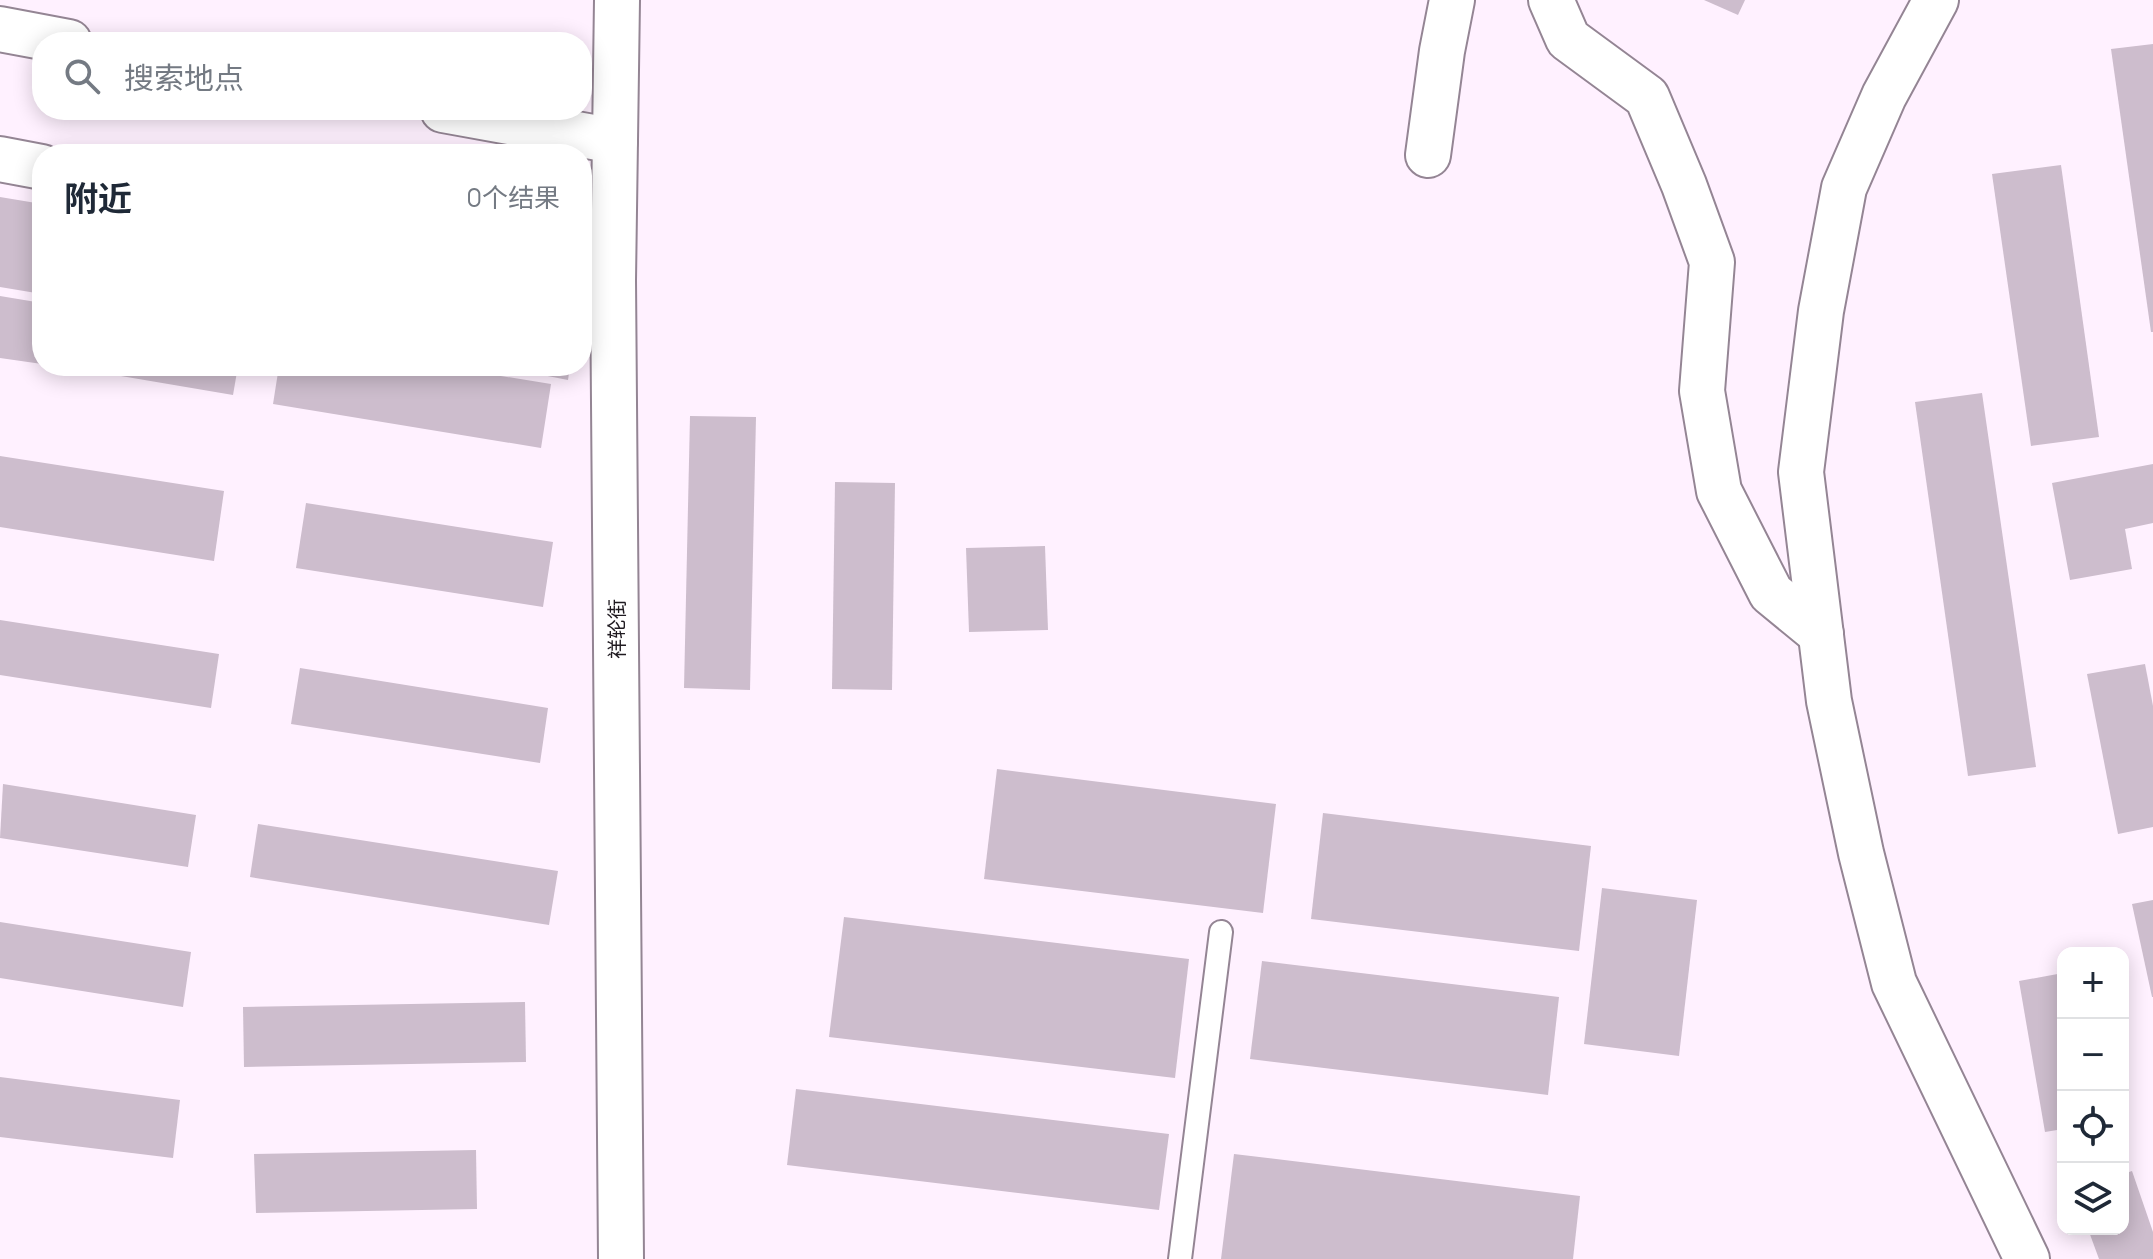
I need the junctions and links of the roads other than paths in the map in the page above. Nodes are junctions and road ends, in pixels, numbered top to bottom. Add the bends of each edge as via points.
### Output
1 (617, 0) edge
2 (1452, 0) edge
3 (1551, 0) edge
4 (1936, 0) edge
5 (0, 29) edge
6 (32, 35) edge
7 (498, 120) edge
8 (615, 141) junction
9 (1428, 155) dead end
10 (0, 159) edge
11 (32, 165) edge
12 (598, 277) edge
13 (1821, 634) junction
14 (1221, 932) dead end
15 (621, 1259) edge
16 (1180, 1259) edge
17 (2027, 1259) edge

1 - 8 main road, 祥轮街
2 - 9 main road
3 - 13 main road via 1568,39 1647,97 1712,262 1702,391 1719,491 1771,593
4 - 13 main road via 1884,96 1844,188 1821,311 1801,472
5 - 6 main road
7 - 8 main road
8 - 12 main road, 祥轮街
10 - 11 main road
12 - 15 main road, 祥轮街
13 - 17 main road via 1829,701 1894,983
14 - 16 lane

